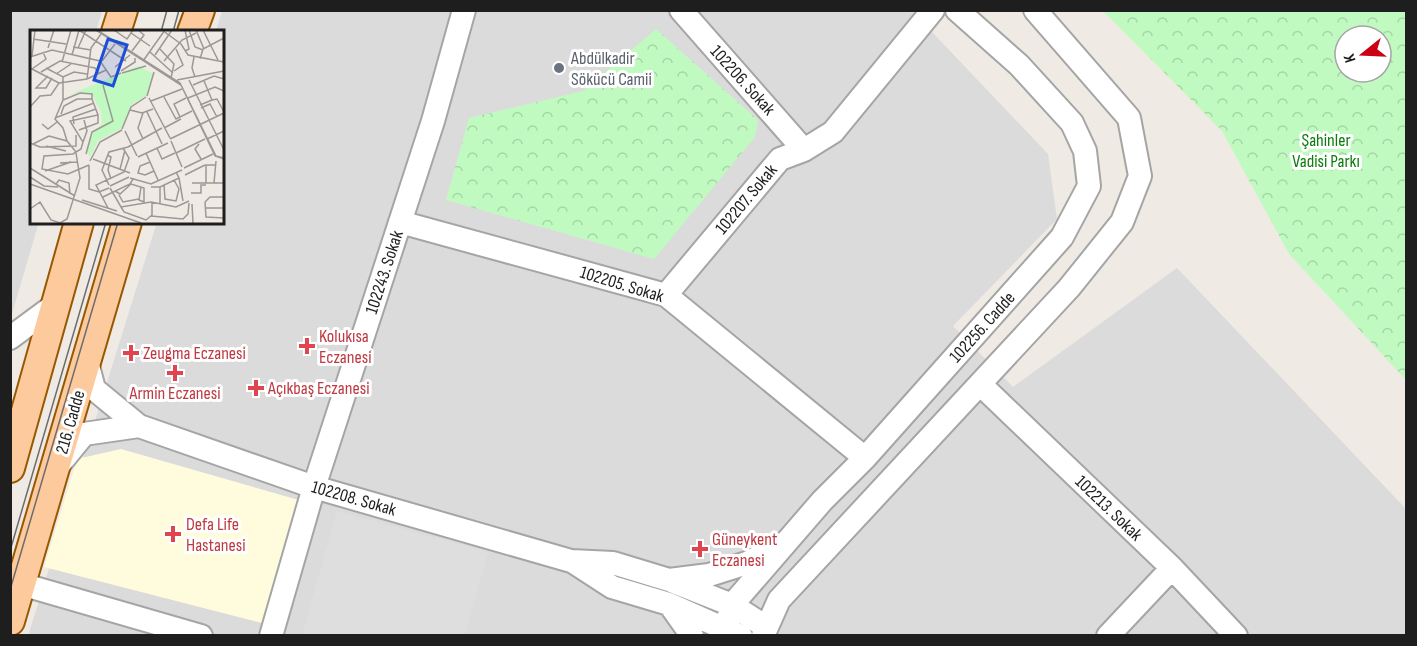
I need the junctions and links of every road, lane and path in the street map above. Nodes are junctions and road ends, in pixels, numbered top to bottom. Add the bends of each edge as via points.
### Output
1 (123, 10) edge
2 (141, 10) edge
3 (190, 10) edge
4 (200, 10) edge
5 (464, 10) edge
6 (681, 10) edge
7 (933, 10) edge
8 (957, 10) edge
9 (1035, 10) edge
10 (117, 30) edge
11 (136, 30) edge
12 (184, 30) edge
13 (193, 30) edge
14 (804, 150) junction
15 (400, 222) junction
16 (78, 224) edge
17 (126, 224) edge
18 (666, 295) junction
19 (56, 304) junction
20 (10, 338) edge
21 (87, 362) junction
22 (980, 384) junction
23 (139, 426) junction
24 (865, 458) junction
25 (10, 468) edge
26 (56, 468) junction
27 (314, 487) junction
28 (792, 539) junction
29 (571, 561) junction
30 (1172, 568) junction
31 (669, 580) junction
32 (21, 584) junction
33 (669, 604) junction
34 (732, 605) junction
35 (10, 621) edge
36 (764, 632) edge
37 (730, 633) edge
38 (201, 636) edge
39 (272, 636) edge
40 (692, 636) edge
41 (1108, 636) edge
42 (1236, 636) edge

1 - 10 main road
2 - 11 main road
3 - 12 main road
4 - 13 main road
5 - 15 street, 102243. Sokak
6 - 14 street, 102206. Sokak
7 - 14 street, 102207. Sokak via 833,132
8 - 24 street, 102256. Cadde via 1018,65 1072,123 1085,151 1089,186 1062,237
9 - 22 street, 102256. Cadde via 1129,118 1140,176 1122,222 1069,288
14 - 18 street, 102207. Sokak via 780,159
15 - 18 street, 102205. Sokak
15 - 27 street, 102243. Sokak
16 - 19 main road
17 - 21 main road, 216. Cadde
18 - 24 street, 102205. Sokak
19 - 20 street
19 - 25 main road
21 - 23 street, 102208. Sokak via 94,389
21 - 26 main road, 216. Cadde
22 - 30 street, 102213. Sokak
22 - 36 street, 102256. Cadde via 779,600
23 - 26 street, 102208. Sokak via 84,434
23 - 27 street, 102208. Sokak
24 - 28 street, 102256. Cadde via 822,501
26 - 32 main road, 216. Cadde
27 - 29 street, 102208. Sokak
27 - 39 street, 102243. Sokak
28 - 31 street via 747,563
28 - 34 street, 102256. Cadde
29 - 31 street, 102208. Sokak via 613,563
29 - 33 street, 102208. Sokak via 612,587
30 - 41 street
30 - 42 street, 102213. Sokak
31 - 34 street, 102208. Sokak
32 - 35 main road, 216. Cadde
32 - 38 street
33 - 37 street, 102208. Sokak
33 - 40 street
34 - 36 street, 102208. Sokak
34 - 37 street, 102256. Cadde

